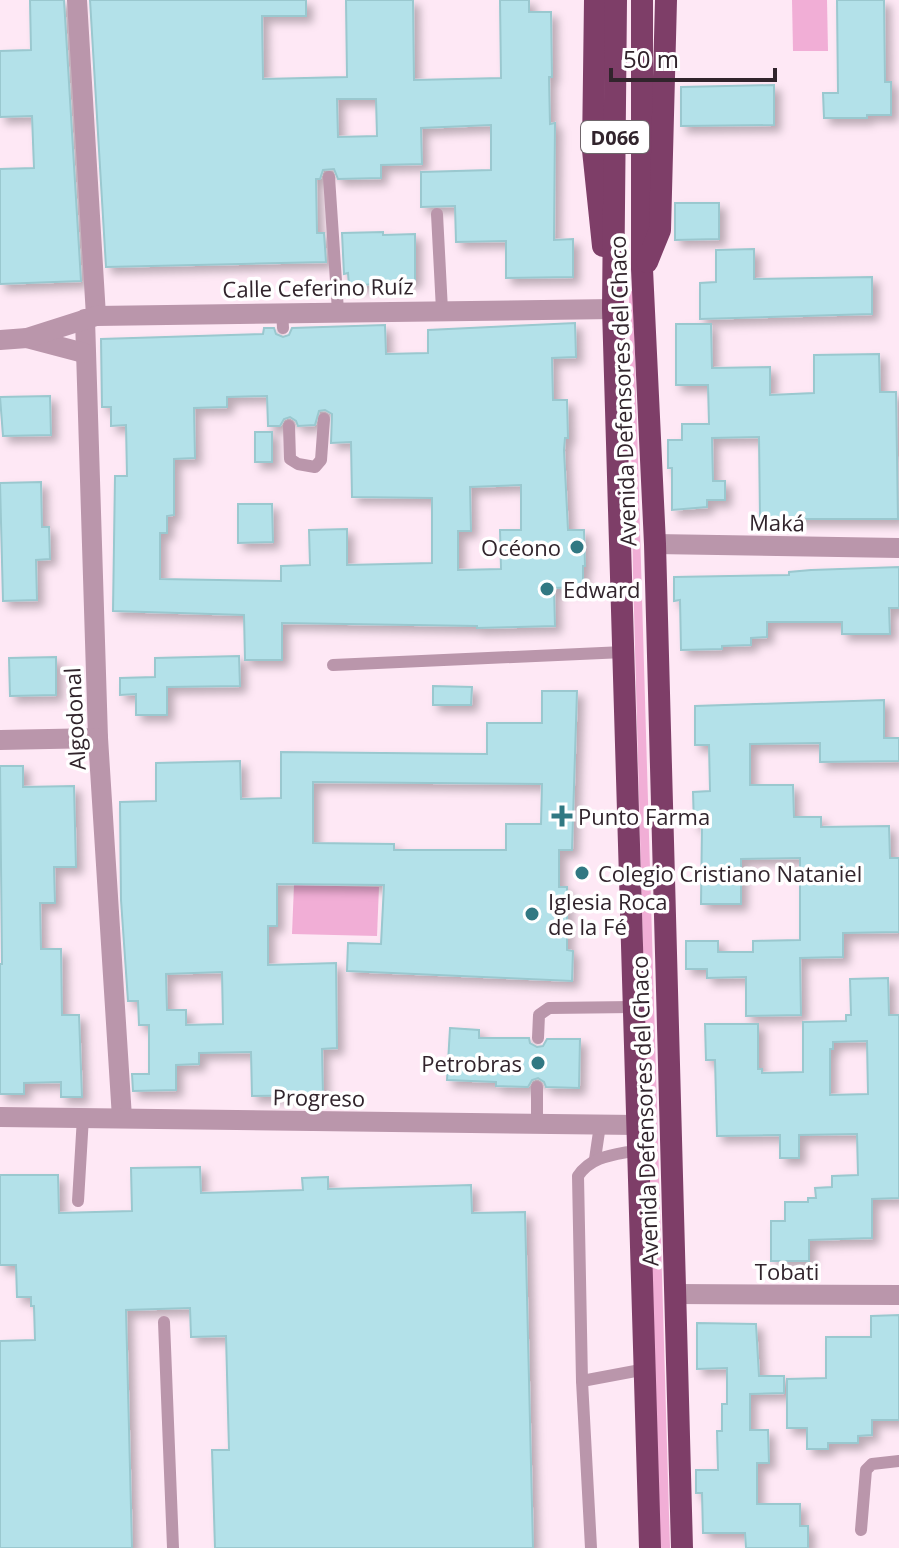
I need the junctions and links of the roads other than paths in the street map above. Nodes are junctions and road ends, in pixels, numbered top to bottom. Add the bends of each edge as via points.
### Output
1 (77, 0) edge
2 (595, 0) edge
3 (616, 0) edge
4 (642, 0) edge
5 (666, 0) edge
6 (329, 177) dead end
7 (437, 214) dead end
8 (642, 272) junction
9 (614, 278) junction
10 (613, 309) junction
11 (442, 310) junction
12 (331, 316) junction
13 (90, 317) junction
14 (27, 338) junction
15 (0, 340) edge
16 (84, 353) junction
17 (324, 419) dead end
18 (289, 426) dead end
19 (655, 544) junction
20 (899, 548) edge
21 (624, 652) junction
22 (333, 665) dead end
23 (98, 738) junction
24 (0, 740) edge
25 (633, 1007) junction
26 (538, 1038) dead end
27 (537, 1087) dead end
28 (0, 1117) edge
29 (83, 1117) junction
30 (122, 1118) junction
31 (537, 1124) junction
32 (600, 1125) junction
33 (637, 1125) junction
34 (638, 1150) junction
35 (595, 1159) junction
36 (78, 1201) dead end
37 (675, 1294) junction
38 (899, 1295) edge
39 (164, 1322) dead end
40 (646, 1369) junction
41 (582, 1381) junction
42 (899, 1461) edge
43 (861, 1530) dead end
44 (173, 1548) edge
45 (591, 1548) edge
46 (650, 1548) edge
47 (682, 1548) edge

1 - 13 street, Algodonal
2 - 9 highway via 593,150 600,236
3 - 9 highway, Avenida Defensores del Chaco / D066
4 - 8 highway, Avenida Defensores del Chaco / D066
5 - 8 highway via 660,230
6 - 12 lane
7 - 11 lane
8 - 19 highway, Avenida Defensores del Chaco / D066
9 - 10 highway, Avenida Defensores del Chaco / D066
10 - 11 street, Calle Ceferino Ruíz
10 - 21 highway, Avenida Defensores del Chaco / D066
11 - 12 street, Calle Ceferino Ruíz
12 - 13 street, Calle Ceferino Ruíz
13 - 14 street, Calle Ceferino Ruíz
13 - 16 street, Algodonal
14 - 15 street
14 - 16 street
16 - 23 street, Algodonal
17 - 18 lane via 321,460 315,467 290,459
19 - 20 street, Maká
19 - 37 highway, Avenida Defensores del Chaco / D066
21 - 22 lane
21 - 25 highway, Avenida Defensores del Chaco / D066
23 - 24 street
23 - 30 street, Algodonal
25 - 26 lane via 549,1008 539,1015
25 - 33 highway, Avenida Defensores del Chaco / D066
27 - 31 lane
28 - 29 street, Progreso
29 - 30 street, Progreso
29 - 36 lane
30 - 31 street, Progreso
31 - 32 street, Progreso
32 - 33 street, Progreso
32 - 35 lane
33 - 34 highway, Avenida Defensores del Chaco / D066
34 - 35 lane
34 - 40 highway, Avenida Defensores del Chaco / D066
35 - 41 lane via 578,1176
37 - 38 street, Tobati
37 - 47 highway, Avenida Defensores del Chaco / D066
39 - 44 lane
40 - 41 lane
40 - 46 highway, Avenida Defensores del Chaco / D066
41 - 45 lane
42 - 43 lane via 872,1464 866,1470

